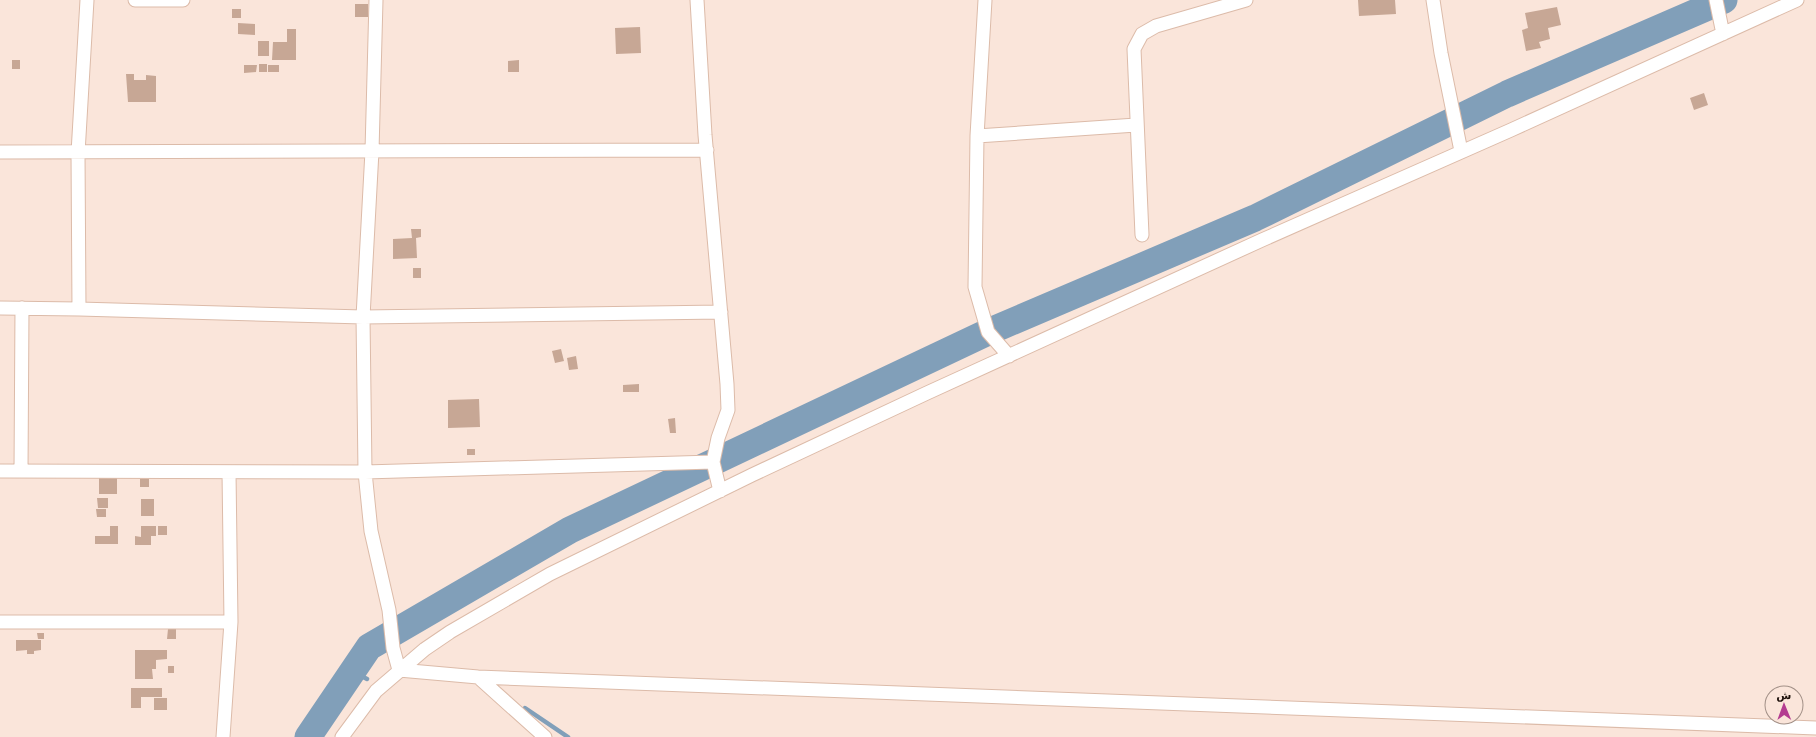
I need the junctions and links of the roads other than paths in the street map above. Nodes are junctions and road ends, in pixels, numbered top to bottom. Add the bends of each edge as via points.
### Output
1 (87, 0) edge
2 (135, 0) edge
3 (183, 0) edge
4 (376, 0) edge
5 (697, 0) edge
6 (985, 0) edge
7 (1246, 0) edge
8 (1433, 0) edge
9 (1716, 0) edge
10 (1796, 0) edge
11 (1723, 34) junction
12 (1136, 126) junction
13 (977, 136) junction
14 (707, 150) junction
15 (372, 151) junction
16 (1461, 151) junction
17 (0, 152) edge
18 (78, 153) junction
19 (1142, 235) dead end
20 (0, 308) edge
21 (22, 308) junction
22 (79, 308) junction
23 (722, 312) junction
24 (363, 317) junction
25 (1009, 356) junction
26 (713, 462) junction
27 (0, 470) edge
28 (21, 471) junction
29 (229, 472) junction
30 (365, 472) junction
31 (720, 491) junction
32 (0, 622) edge
33 (231, 622) junction
34 (399, 670) junction
35 (478, 677) junction
36 (1816, 728) edge
37 (223, 737) edge
38 (342, 737) edge
39 (545, 737) edge

1 - 18 street
2 - 3 street
4 - 15 street
5 - 14 street
6 - 13 street
7 - 12 street via 1156,26 1142,34 1134,49
8 - 16 street
9 - 11 street
10 - 11 street
11 - 16 street
12 - 13 street
12 - 19 street
13 - 25 street via 975,287 988,332
14 - 15 street
14 - 23 street
15 - 18 street
15 - 24 street
16 - 25 street
17 - 18 street
18 - 22 street
20 - 21 street
21 - 22 street
21 - 28 street
22 - 24 street
23 - 24 street
23 - 26 street via 728,410
24 - 30 street
25 - 31 street
26 - 30 street
26 - 31 street
27 - 28 street
28 - 29 street
29 - 30 street
29 - 33 street
30 - 34 street via 370,531 389,610 393,648
31 - 34 street via 550,574 450,632
32 - 33 street
33 - 37 street
34 - 35 street
34 - 38 street via 376,691
35 - 36 street
35 - 39 street

